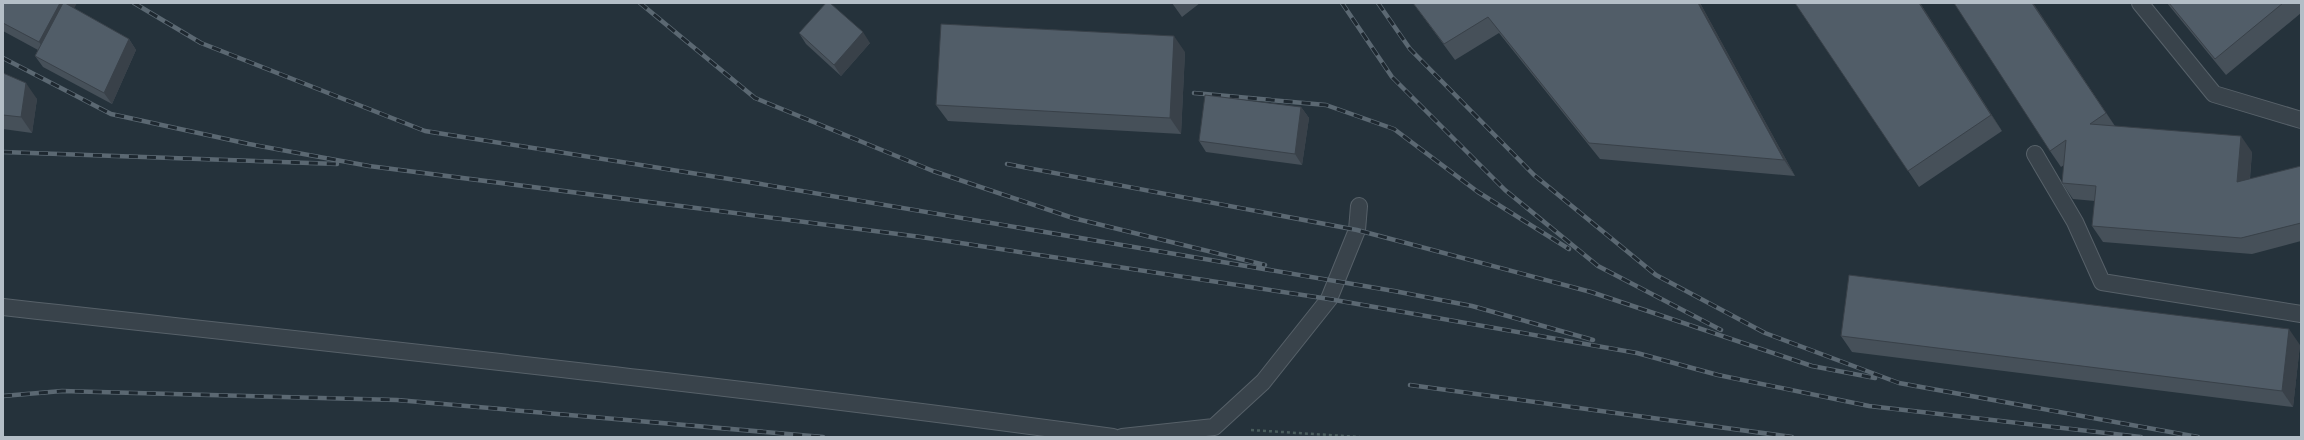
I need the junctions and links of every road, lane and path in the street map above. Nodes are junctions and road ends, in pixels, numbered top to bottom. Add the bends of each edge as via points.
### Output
1 (2140, 3) edge
2 (2301, 120) edge
3 (2036, 154) dead end
4 (1359, 206) dead end
5 (3, 307) edge
6 (2301, 314) edge
7 (1214, 427) junction
8 (1113, 437) edge
9 (1122, 437) edge
10 (1360, 437) edge

1 - 2 lane via 2214,94
3 - 6 lane via 2075,222 2102,282
4 - 7 lane via 1357,230 1329,299 1262,382
5 - 8 lane via 628,376 900,408
7 - 9 lane
7 - 10 path

